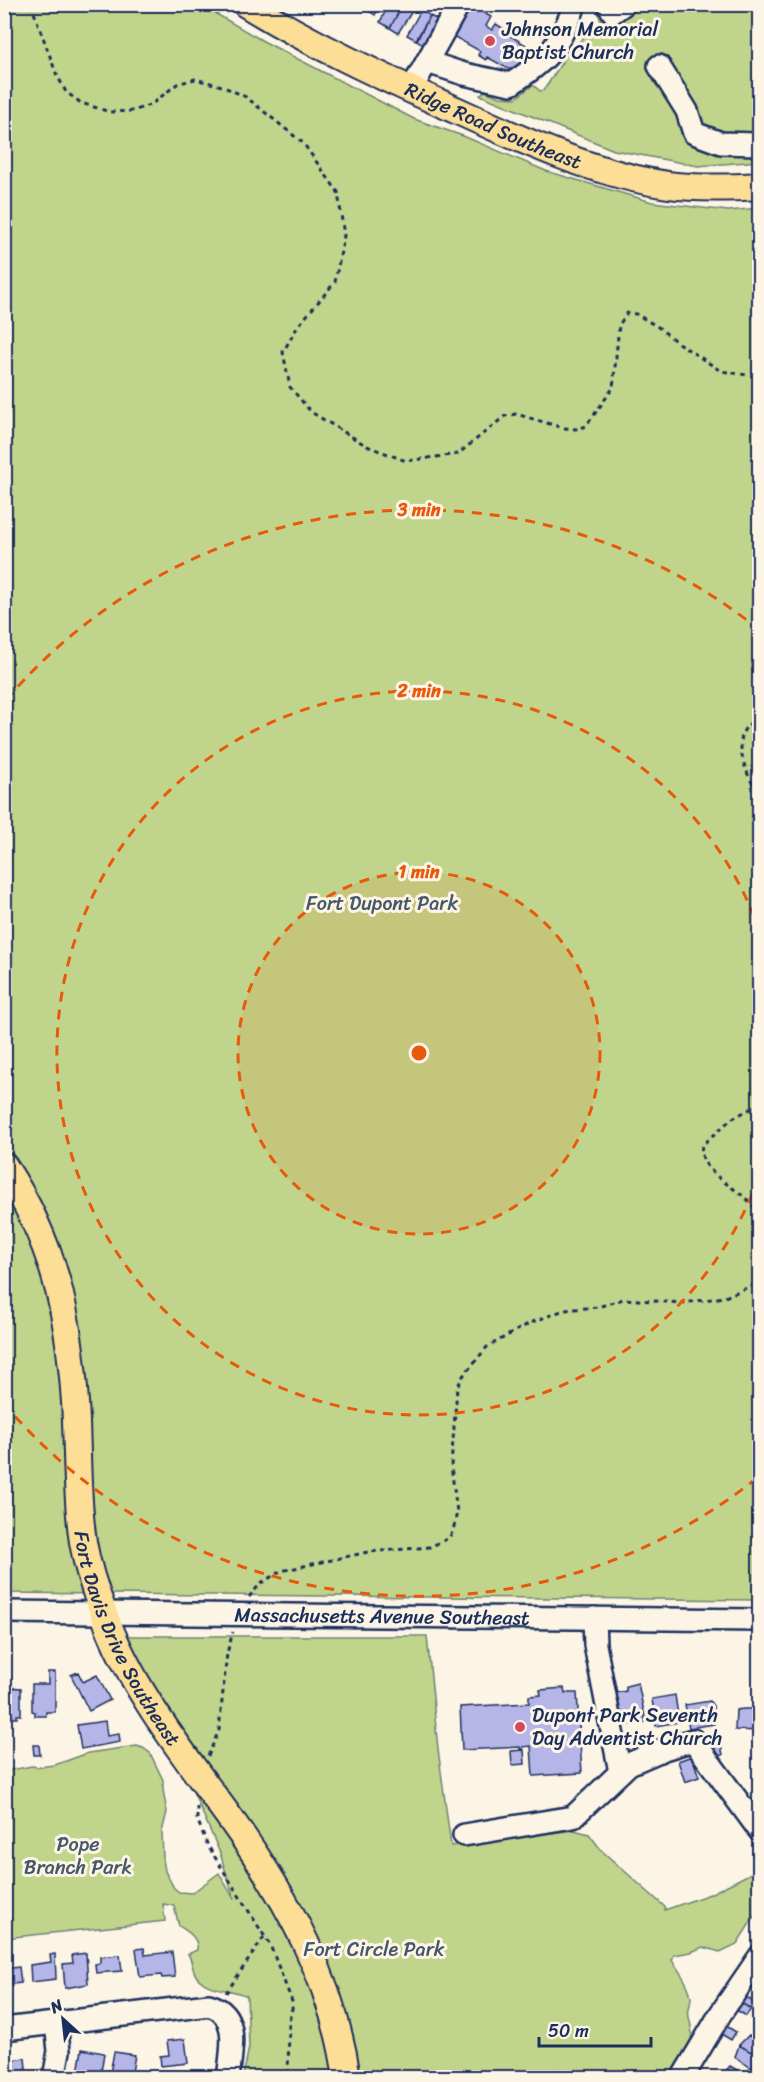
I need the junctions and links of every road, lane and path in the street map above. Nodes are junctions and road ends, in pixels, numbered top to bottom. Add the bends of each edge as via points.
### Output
1 (31, 4) edge
2 (246, 4) edge
3 (459, 4) edge
4 (571, 4) edge
5 (608, 4) edge
6 (624, 4) edge
7 (427, 62) junction
8 (658, 66) dead end
9 (411, 90) junction
10 (759, 148) edge
11 (759, 186) edge
12 (759, 377) edge
13 (759, 718) edge
14 (759, 795) edge
15 (759, 1104) edge
16 (4, 1166) edge
17 (759, 1213) edge
18 (759, 1282) edge
19 (246, 1601) dead end
20 (4, 1612) edge
21 (104, 1613) junction
22 (594, 1618) junction
23 (759, 1620) edge
24 (233, 1632) dead end
25 (207, 1762) dead end
26 (620, 1773) junction
27 (198, 1797) dead end
28 (759, 1831) edge
29 (464, 1835) dead end
30 (264, 1936) junction
31 (759, 1956) edge
32 (219, 2009) junction
33 (56, 2023) junction
34 (4, 2030) edge
35 (54, 2078) edge
36 (228, 2078) edge
37 (288, 2078) edge
38 (347, 2078) edge
39 (686, 2078) edge

1 - 12 path via 56,73 66,92 81,103 110,112 133,111 152,104 177,84 195,79 246,97 303,143 338,192 344,236 335,282 298,326 283,352 290,387 311,412 367,446 406,460 458,454 505,416 516,414 564,428 586,426 613,388 619,325 627,313 658,327 721,371
2 - 9 main road, Ridge Road Southeast via 318,45
3 - 7 street
4 - 7 street via 573,10 552,52 511,84
5 - 6 street via 613,12
7 - 9 street
8 - 10 street via 687,111 694,133 721,144 757,144
9 - 11 main road, Ridge Road Southeast via 506,132 627,176 689,187
13 - 14 path via 746,727 742,739 744,767
15 - 17 path via 731,1119 700,1152 713,1172
16 - 21 main road, Fort Davis Drive Southeast via 35,1220 61,1294 72,1364 83,1541
18 - 19 path via 725,1297 683,1303 623,1299 598,1307 564,1310 530,1323 487,1347 457,1388 451,1466 457,1512 449,1538 430,1547 368,1552 281,1571 261,1583
20 - 21 street, Massachusetts Avenue Southeast
21 - 22 street, Massachusetts Avenue Southeast
21 - 38 main road, Fort Davis Drive Southeast via 120,1654 140,1689 254,1853 300,1930 325,1986
22 - 23 street, Massachusetts Avenue Southeast
22 - 26 street via 595,1644
24 - 25 path via 219,1730
26 - 28 street via 629,1764 693,1740
26 - 29 street via 573,1816
27 - 30 path via 197,1819 208,1846
30 - 32 path
30 - 37 path via 293,2004
31 - 39 street via 721,2013 684,2075
32 - 33 street via 198,2005
32 - 36 street via 231,2030
33 - 34 street
33 - 35 street via 59,2051

